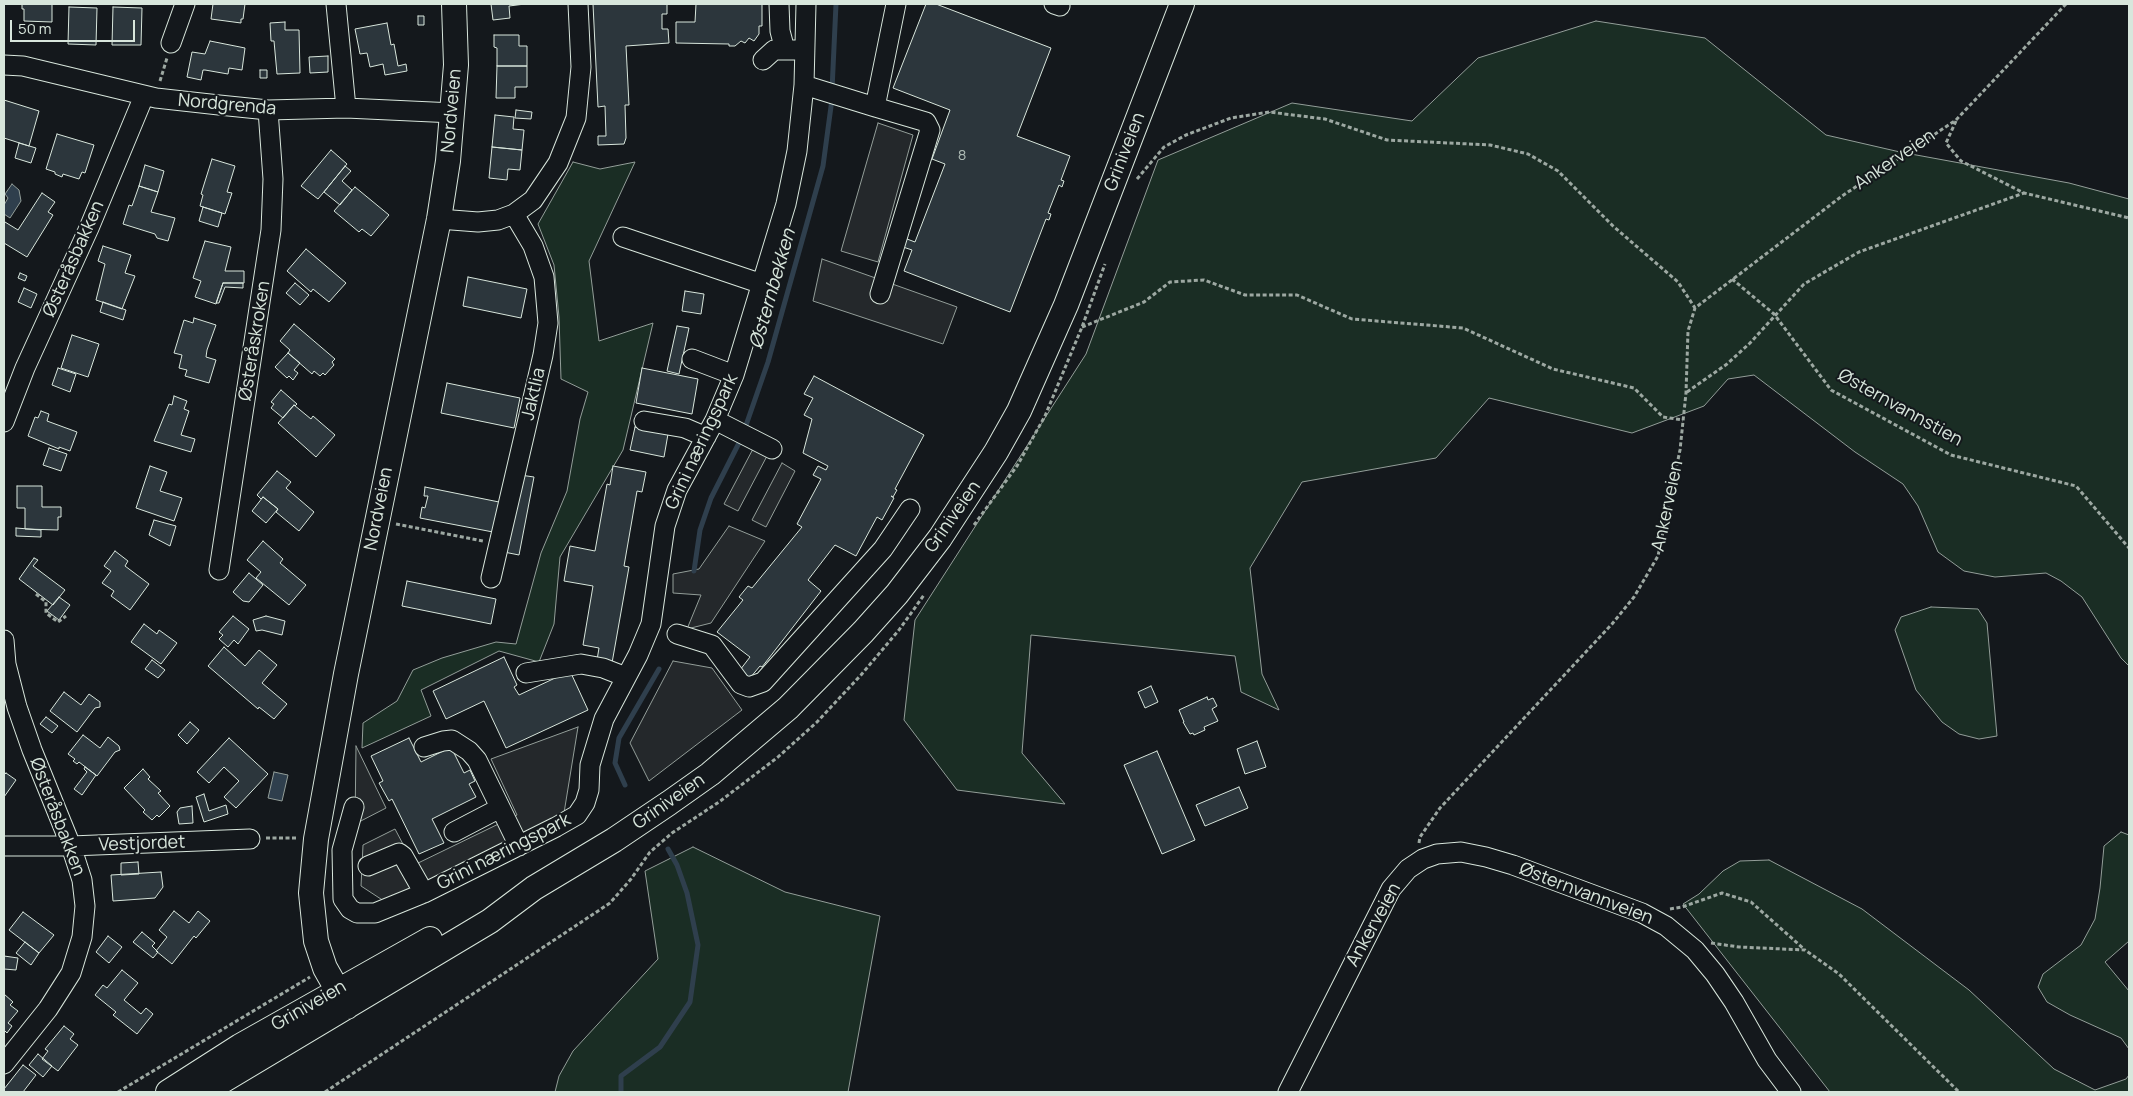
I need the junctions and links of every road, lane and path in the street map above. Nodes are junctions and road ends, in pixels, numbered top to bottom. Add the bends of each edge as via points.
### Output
1 (185, 4) edge
2 (336, 4) edge
3 (454, 4) edge
4 (578, 4) edge
5 (780, 4) edge
6 (806, 4) edge
7 (896, 4) edge
8 (1182, 4) edge
9 (2066, 4) edge
10 (170, 43) joint
11 (805, 49) junction
12 (785, 50) junction
13 (762, 60) dead end
14 (4, 65) edge
15 (813, 88) junction
16 (150, 97) junction
17 (875, 106) junction
18 (346, 108) junction
19 (268, 110) junction
20 (454, 113) junction
21 (1956, 120) junction
22 (1164, 147) dead end
23 (2024, 193) junction
24 (514, 214) junction
25 (2129, 218) edge
26 (439, 219) junction
27 (624, 237) dead end
28 (1732, 279) junction
29 (762, 284) junction
30 (880, 294) dead end
31 (1695, 308) junction
32 (1774, 314) junction
33 (1082, 327) dead end
34 (692, 359) dead end
35 (734, 376) junction
36 (1686, 393) junction
37 (715, 420) junction
38 (1684, 420) junction
39 (644, 421) dead end
40 (4, 422) edge
41 (706, 437) junction
42 (772, 449) dead end
43 (910, 509) dead end
44 (377, 520) junction
45 (499, 544) junction
46 (2129, 548) edge
47 (219, 570) dead end
48 (491, 578) dead end
49 (36, 594) dead end
50 (66, 616) dead end
51 (677, 634) dead end
52 (4, 640) edge
53 (526, 673) dead end
54 (626, 677) junction
55 (424, 747) dead end
56 (354, 807) dead end
57 (500, 808) junction
58 (454, 832) dead end
59 (316, 838) junction
60 (250, 839) joint
61 (4, 846) edge
62 (71, 846) junction
63 (519, 846) junction
64 (1419, 862) junction
65 (368, 866) dead end
66 (424, 893) junction
67 (1642, 913) junction
68 (1683, 939) junction
69 (1805, 950) junction
70 (325, 968) junction
71 (342, 998) junction
72 (4, 1064) edge
73 (118, 1092) edge
74 (168, 1092) edge
75 (204, 1092) edge
76 (1288, 1092) edge
77 (1791, 1092) edge
78 (1959, 1092) edge

1 - 10 street
2 - 18 street
3 - 20 main road, Nordveien
4 - 24 street via 581,68 576,118 558,163 533,200
5 - 12 street via 780,31
6 - 11 street, Grini næringspark
7 - 17 street
8 - 71 main road, Griniveien via 1034,379 996,452 940,538 897,594 802,695 746,745 669,803 534,888 490,921
9 - 21 path, Ankerveien
10 - 16 path
11 - 12 street
11 - 15 street, Grini næringspark
12 - 13 street via 774,50
14 - 16 street, Nordgrenda via 23,66
15 - 17 street
15 - 29 street, Grini næringspark via 786,204
16 - 19 street, Nordgrenda
16 - 40 street, Østeråsbakken via 25,368
17 - 30 street via 926,122 930,130
18 - 19 street, Nordgrenda
18 - 20 street, Nordgrenda
19 - 47 street, Østeråskroken via 273,179 271,230
20 - 26 main road, Nordveien
21 - 23 path via 1946,143 1961,161
21 - 28 path, Ankerveien via 1842,196
22 - 31 path via 1231,118 1269,112 1325,119 1387,140 1490,145 1528,154 1558,171 1613,226 1678,282
23 - 25 path
23 - 32 path via 1859,252 1804,284
24 - 26 street via 478,222
24 - 45 street, Jaktlia via 533,246 544,277 548,323
26 - 44 main road, Nordveien
27 - 29 street
28 - 31 path, Ankerveien
28 - 32 path, Østernvannstien
29 - 35 street, Grini næringspark
31 - 36 path, Ankerveien via 1688,331
32 - 36 path via 1727,364
32 - 46 path, Østernvannstien via 1831,390 1951,455 2076,486
33 - 38 path via 1144,302 1170,282 1204,280 1245,294 1297,296 1352,319 1463,328 1553,369 1634,388 1663,417
34 - 35 street
35 - 37 street, Grini næringspark
36 - 38 path, Ankerveien
37 - 41 street, Grini næringspark
37 - 42 street
38 - 64 path, Ankerveien via 1658,556 1639,589 1612,624 1440,808 1420,837
39 - 41 street via 685,428
41 - 54 street, Grini næringspark via 678,490 665,526 651,624
43 - 51 street via 883,549 763,682 749,687 741,684 712,645
44 - 45 path
44 - 59 main road, Nordveien
45 - 48 street, Jaktlia
49 - 50 path via 46,602 46,613 58,622
52 - 62 street, Østeråsbakken via 6,664 17,707
53 - 54 street via 581,664
54 - 63 street, Grini næringspark via 604,719 590,766 585,803 577,815
55 - 57 street via 452,740 462,745 477,760
56 - 66 street, Grini næringspark via 342,850 343,898 350,909 358,913 375,913
57 - 58 street
57 - 63 street
59 - 60 path
59 - 70 main road, Nordveien via 311,893 316,941
60 - 62 street, Vestjordet
61 - 62 street, Vestjordet
62 - 72 street, Østeråsbakken via 82,880 85,906 82,936 70,973 48,1009
63 - 66 street, Grini næringspark
64 - 67 street, Østernvannveien via 1437,854 1473,854 1513,865
64 - 76 street, Ankerveien via 1400,877 1382,904
65 - 66 street via 399,853
67 - 68 street, Østernvannveien
67 - 69 path via 1682,907 1722,892 1751,902
68 - 69 path via 1739,947
68 - 77 street, Østernvannveien via 1703,958 1724,986 1767,1060
69 - 78 path via 1840,974
70 - 71 main road, Nordveien
70 - 73 path
71 - 74 main road, Griniveien via 240,1046
71 - 75 main road, Griniveien

